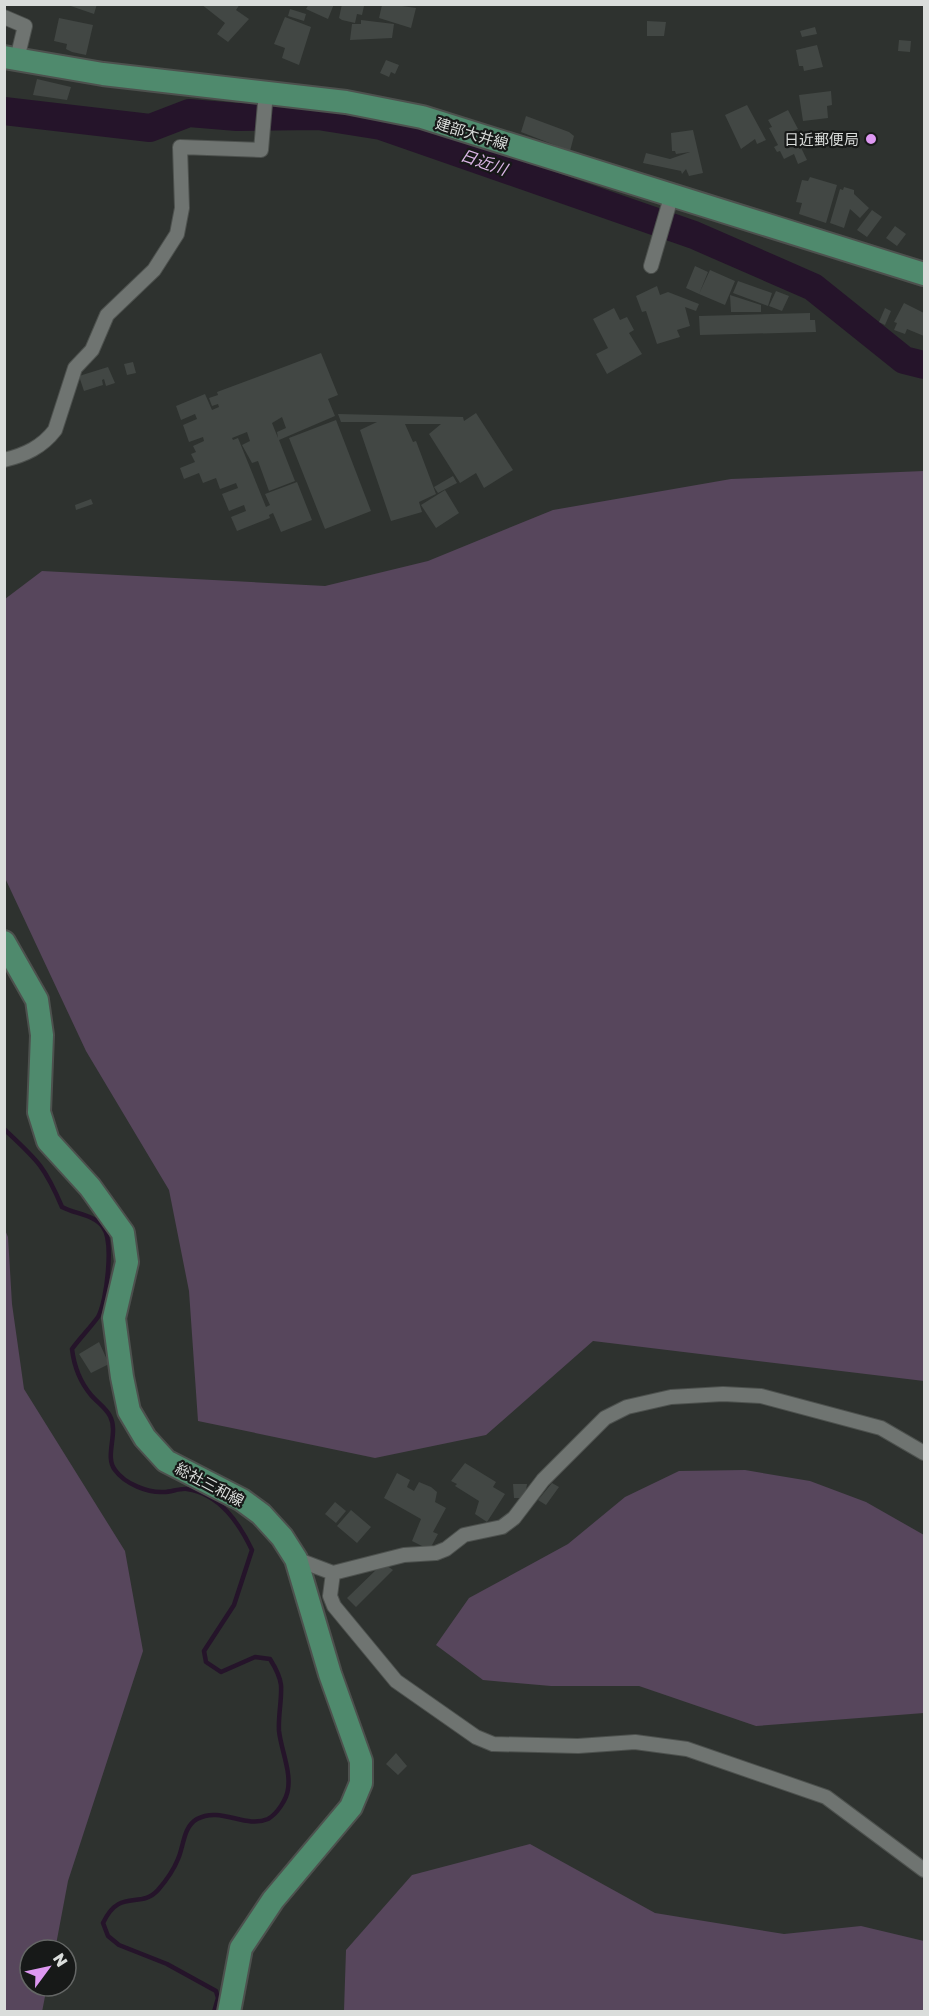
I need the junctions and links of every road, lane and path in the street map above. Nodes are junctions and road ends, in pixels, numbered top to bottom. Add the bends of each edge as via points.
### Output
1 (4, 17) edge
2 (11, 58) edge
3 (265, 99) junction
4 (671, 198) junction
5 (651, 266) dead end
6 (924, 274) edge
7 (4, 460) edge
8 (4, 942) edge
9 (924, 1453) edge
10 (296, 1559) junction
11 (333, 1574) junction
12 (924, 1870) edge
13 (229, 2012) edge

1 - 2 street via 25,26
2 - 3 main road, 建部大井線
3 - 4 main road, 建部大井線 via 345,102 422,117
3 - 7 street via 261,150 180,147 182,208 177,234 167,252 107,315 92,350 75,368 55,430 34,450
4 - 5 street
4 - 6 main road, 建部大井線
8 - 10 main road, 総社三和線 via 37,1000 42,1035 39,1112 48,1141 90,1186 123,1233 127,1262 114,1318 129,1410 145,1438 166,1461 261,1514
9 - 11 street via 881,1428 761,1396 671,1397 627,1407 605,1418 502,1527 464,1535 436,1552 394,1557
10 - 11 street
10 - 13 main road, 総社三和線 via 361,1761 361,1783 351,1807 255,1925 241,1948
11 - 12 street via 330,1596 334,1606 396,1681 476,1737 493,1744 578,1746 635,1742 687,1749 826,1797

